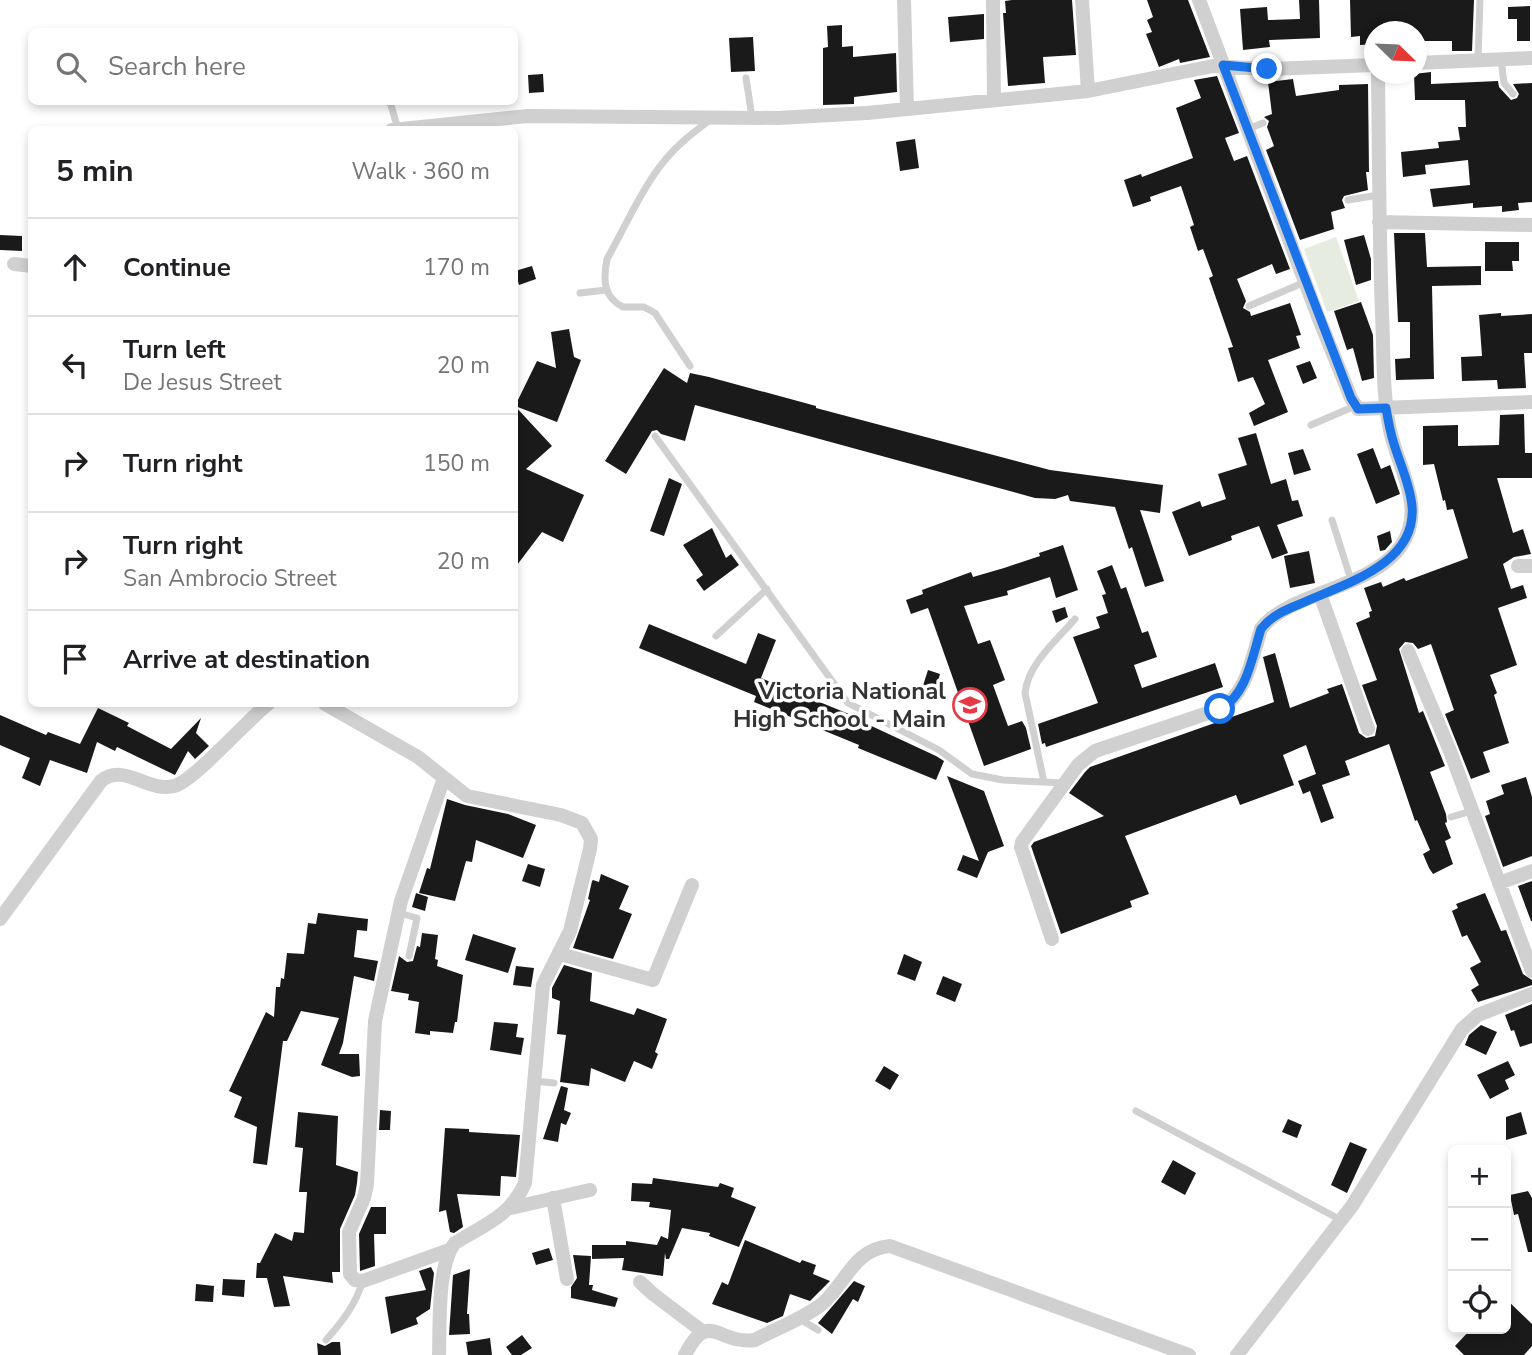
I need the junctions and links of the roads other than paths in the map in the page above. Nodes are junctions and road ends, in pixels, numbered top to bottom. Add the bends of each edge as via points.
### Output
1 (904, 0) edge
2 (993, 0) edge
3 (1082, 0) edge
4 (1199, 0) edge
5 (1480, 0) edge
6 (1532, 58) edge
7 (1501, 60) junction
8 (1478, 61) junction
9 (1427, 63) edge
10 (1223, 65) junction
11 (1364, 65) edge
12 (746, 78) dead end
13 (1378, 84) edge
14 (1088, 92) junction
15 (1513, 94) dead end
16 (995, 100) junction
17 (391, 105) edge
18 (908, 109) junction
19 (714, 117) junction
20 (752, 118) junction
21 (1263, 122) dead end
22 (493, 124) edge
23 (397, 126) edge
24 (455, 126) edge
25 (1247, 129) junction
26 (1379, 195) junction
27 (1348, 200) dead end
28 (1379, 222) junction
29 (1532, 225) edge
30 (14, 264) dead end
31 (28, 266) edge
32 (1305, 282) junction
33 (606, 290) junction
34 (580, 293) dead end
35 (1249, 306) dead end
36 (690, 366) dead end
37 (1532, 402) edge
38 (1357, 407) junction
39 (1386, 408) junction
40 (1311, 425) dead end
41 (655, 436) dead end
42 (1332, 520) dead end
43 (1352, 580) junction
44 (767, 589) junction
45 (1320, 594) junction
46 (1074, 619) dead end
47 (716, 636) dead end
48 (1408, 651) dead end
49 (265, 707) edge
50 (336, 707) edge
51 (1368, 729) dead end
52 (444, 778) junction
53 (1044, 782) junction
54 (1064, 783) junction
55 (1472, 811) junction
56 (1451, 817) dead end
57 (1532, 871) edge
58 (1499, 883) junction
59 (692, 885) dead end
60 (399, 913) junction
61 (0, 919) edge
62 (1052, 939) dead end
63 (560, 954) junction
64 (410, 956) dead end
65 (1532, 971) edge
66 (1532, 994) edge
67 (534, 1081) junction
68 (554, 1083) dead end
69 (1136, 1111) dead end
70 (590, 1190) dead end
71 (553, 1199) junction
72 (511, 1208) junction
73 (1342, 1221) junction
74 (449, 1250) junction
75 (567, 1279) dead end
76 (363, 1280) junction
77 (640, 1282) dead end
78 (798, 1317) junction
79 (818, 1330) dead end
80 (702, 1331) junction
81 (326, 1340) dead end
82 (439, 1355) edge
83 (685, 1355) edge
84 (1189, 1355) edge
85 (1237, 1355) edge

1 - 18 street
2 - 16 street
3 - 14 street
4 - 10 street
5 - 8 lane
6 - 7 street
7 - 8 street
7 - 15 lane via 1504,83
8 - 9 street
10 - 11 street via 1267,69
10 - 14 street
10 - 25 street
12 - 20 lane
13 - 26 street
14 - 16 street
16 - 18 street
17 - 23 lane
18 - 20 street
19 - 20 street
19 - 22 street via 527,116
19 - 33 lane via 664,160 655,174 607,259
21 - 25 lane
22 - 24 street
25 - 32 street
26 - 27 lane
26 - 28 street
28 - 29 street
28 - 39 street
30 - 31 street
32 - 35 lane
32 - 38 street
33 - 34 lane
33 - 36 lane via 623,307 644,307 654,313
37 - 39 street
38 - 39 street
38 - 40 lane
39 - 43 street via 1408,485 1411,525 1392,558
41 - 44 lane
42 - 43 lane
43 - 45 street
44 - 47 lane
44 - 53 lane via 848,703 939,750 972,774
45 - 51 street
45 - 54 street via 1283,611 1261,629 1241,689 1230,704 1104,746 1078,765
46 - 53 lane via 1026,683
48 - 55 street
49 - 61 street via 184,782 165,787 118,774 101,781
50 - 52 street
52 - 60 street
52 - 63 street via 476,799 561,815 588,830 590,849
53 - 54 lane
54 - 62 street via 1021,847
55 - 56 lane
55 - 58 street
57 - 58 street
58 - 65 street
59 - 63 street via 653,980
60 - 64 lane via 416,918
60 - 76 street via 373,1042 366,1191 349,1232 350,1275
63 - 67 street via 543,985
66 - 73 street via 1478,1015 1462,1029
67 - 68 lane
67 - 72 street via 525,1183
69 - 73 lane
70 - 71 street
71 - 72 street
71 - 75 street
72 - 74 street
73 - 85 street
74 - 76 street
74 - 82 street via 443,1271
76 - 81 lane via 348,1316
77 - 80 street
78 - 79 lane
78 - 80 street via 750,1340
78 - 84 street via 824,1302 855,1263 878,1247 890,1246
80 - 83 street

